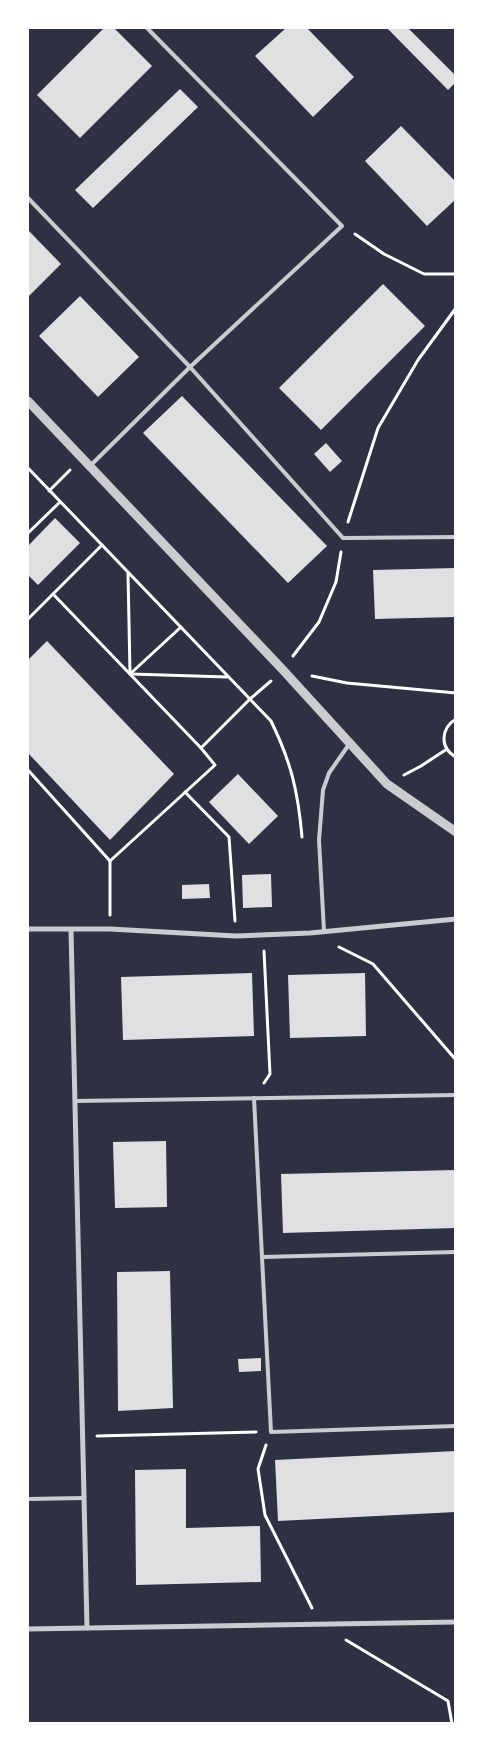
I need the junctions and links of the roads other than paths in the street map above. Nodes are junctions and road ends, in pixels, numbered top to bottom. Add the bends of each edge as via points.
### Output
1 (147, 28) edge
2 (28, 198) edge
3 (190, 367) junction
4 (28, 401) edge
5 (89, 466) junction
6 (456, 537) edge
7 (350, 743) junction
8 (456, 832) edge
9 (456, 919) edge
10 (28, 929) edge
11 (71, 930) junction
12 (324, 932) junction
13 (456, 1095) edge
14 (254, 1098) junction
15 (75, 1101) junction
16 (456, 1252) edge
17 (262, 1257) junction
18 (456, 1426) edge
19 (84, 1498) junction
20 (28, 1499) edge
21 (456, 1622) edge
22 (86, 1628) junction
23 (28, 1629) edge

1 - 3 lane via 342,226
2 - 3 lane
3 - 5 lane
3 - 6 lane via 343,538
4 - 5 street
5 - 7 street
7 - 8 street via 387,784
7 - 12 lane via 329,773 323,790 319,840
9 - 12 street
10 - 11 street
11 - 12 street via 236,936
11 - 15 street
13 - 14 lane
14 - 15 lane
14 - 17 lane
15 - 19 street
16 - 17 lane
17 - 18 lane via 271,1432
19 - 20 lane
19 - 22 street
21 - 22 street
22 - 23 street

